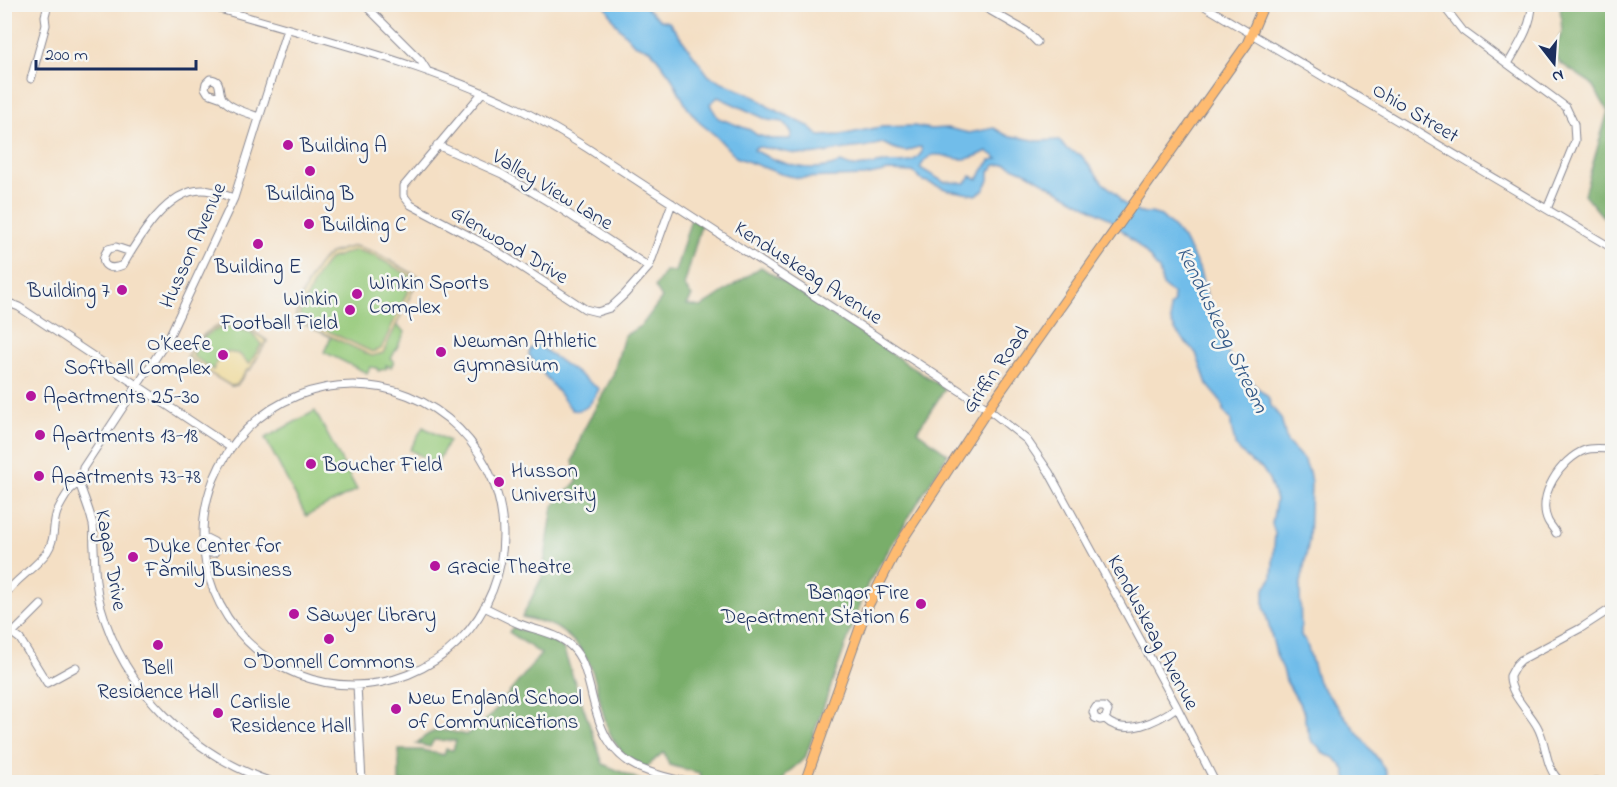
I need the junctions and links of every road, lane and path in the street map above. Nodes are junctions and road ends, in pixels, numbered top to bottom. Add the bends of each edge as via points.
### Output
1 (48, 4) edge
2 (203, 4) edge
3 (364, 4) edge
4 (978, 4) edge
5 (1201, 4) edge
6 (1264, 4) edge
7 (1442, 4) edge
8 (1532, 4) edge
9 (287, 28) junction
10 (1252, 35) junction
11 (1037, 42) dead end
12 (1508, 64) junction
13 (428, 72) junction
14 (31, 79) dead end
15 (482, 93) junction
16 (222, 98) dead end
17 (258, 117) junction
18 (437, 145) junction
19 (234, 198) junction
20 (672, 203) junction
21 (1547, 209) junction
22 (1612, 248) edge
23 (131, 252) dead end
24 (649, 267) junction
25 (4, 301) edge
26 (138, 385) junction
27 (988, 409) junction
28 (231, 447) junction
29 (1612, 449) edge
30 (79, 482) junction
31 (1556, 533) dead end
32 (206, 538) junction
33 (205, 549) junction
34 (4, 596) edge
35 (41, 605) dead end
36 (484, 607) junction
37 (1612, 608) edge
38 (4, 627) edge
39 (13, 633) junction
40 (76, 667) dead end
41 (357, 685) junction
42 (1177, 707) junction
43 (1105, 719) dead end
44 (273, 783) edge
45 (362, 783) edge
46 (687, 783) edge
47 (805, 783) edge
48 (1215, 783) edge
49 (1561, 783) edge
50 (1592, 783) edge
51 (1603, 783) edge

1 - 14 street
2 - 9 street, Kenduskeag Avenue
3 - 13 street
4 - 11 street
5 - 10 street, Ohio Street
6 - 10 main road, Griffin Road
7 - 12 street via 1463,31
8 - 12 street via 1525,32
9 - 13 street, Kenduskeag Avenue
9 - 17 street, Husson Avenue
10 - 21 street, Ohio Street
10 - 27 main road, Griffin Road
12 - 21 street via 1566,107 1574,124 1575,141
13 - 15 street, Kenduskeag Avenue
15 - 18 street, Glenwood Drive
15 - 20 street, Kenduskeag Avenue via 546,123
16 - 17 street
17 - 19 street, Husson Avenue
18 - 24 street, Valley View Lane via 502,174
18 - 24 street, Glenwood Drive via 404,186 404,196 411,205 492,248 585,309 597,312 610,308
19 - 23 street via 204,190 190,191 163,208
19 - 26 street, Husson Avenue via 168,339
20 - 24 street, Glenwood Drive
20 - 27 street, Kenduskeag Avenue
21 - 22 street, Ohio Street
25 - 26 street
26 - 28 street
26 - 30 street, Husson Avenue via 83,468
27 - 42 street, Kenduskeag Avenue via 1028,440 1049,472
27 - 47 main road, Griffin Road via 898,545 867,608
28 - 32 street via 210,492
28 - 36 street via 256,419 273,407 313,390 366,385 393,390 429,406 451,422 475,448 498,496 501,553
29 - 31 street via 1587,449 1560,466 1545,509
30 - 34 street, Husson Avenue via 59,508 47,552
30 - 44 street, Kagan Drive via 93,522 100,604 131,675 194,741 232,767
32 - 33 street
32 - 33 street via 218,547 214,553
33 - 41 street via 205,565 217,602 246,641 286,670 333,684
35 - 39 street
36 - 41 street via 460,639 429,664 394,679
36 - 46 street via 560,637 570,645 580,655 598,722 614,749 638,768
37 - 49 street via 1521,660 1510,676 1540,733 1552,774
38 - 39 street
39 - 40 street via 47,683
41 - 45 street
42 - 43 street via 1138,726 1119,728
42 - 48 street, Kenduskeag Avenue
50 - 51 street

